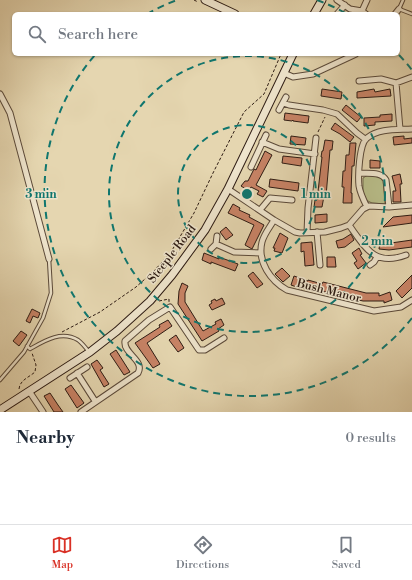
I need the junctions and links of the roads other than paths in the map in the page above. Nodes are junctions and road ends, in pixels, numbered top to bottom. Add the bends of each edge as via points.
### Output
1 (205, 0) edge
2 (322, 0) edge
3 (337, 0) edge
4 (367, 0) edge
5 (403, 0) edge
6 (344, 5) junction
7 (399, 9) junction
8 (231, 12) edge
9 (315, 12) edge
10 (339, 12) edge
11 (360, 12) edge
12 (364, 12) edge
13 (397, 12) edge
14 (412, 14) edge
15 (292, 56) edge
16 (352, 56) edge
17 (284, 73) junction
18 (412, 77) edge
19 (359, 81) dead end
20 (396, 82) junction
21 (1, 97) edge
22 (286, 97) dead end
23 (283, 103) junction
24 (279, 110) dead end
25 (400, 129) junction
26 (412, 129) edge
27 (266, 135) dead end
28 (316, 138) road end
29 (366, 139) junction
30 (262, 142) junction
31 (315, 154) junction
32 (251, 167) dead end
33 (360, 173) junction
34 (228, 189) junction
35 (292, 200) dead end
36 (412, 205) edge
37 (367, 207) junction
38 (389, 207) junction
39 (260, 210) junction
40 (274, 220) junction
41 (349, 225) junction
42 (317, 232) junction
43 (307, 233) junction
44 (217, 236) dead end
45 (216, 244) junction
46 (211, 249) dead end
47 (261, 253) junction
48 (406, 255) dead end
49 (377, 257) junction
50 (49, 259) joint
51 (320, 265) dead end
52 (370, 265) dead end
53 (412, 300) edge
54 (224, 338) dead end
55 (28, 348) junction
56 (90, 352) junction
57 (87, 367) dead end
58 (77, 373) junction
59 (70, 378) dead end
60 (0, 380) edge
61 (29, 391) junction
62 (95, 402) junction
63 (0, 410) edge
64 (43, 412) edge
65 (81, 412) edge

1 - 8 main road
2 - 9 main road
3 - 6 street
4 - 12 street
5 - 7 lane
6 - 10 street
6 - 11 street
7 - 13 street
7 - 14 lane
15 - 17 main road, Steeple Road
16 - 17 street via 312,74 293,77
17 - 34 main road, Steeple Road
18 - 20 street
19 - 20 street via 381,79
20 - 25 street
21 - 50 street via 10,113
22 - 23 street
23 - 24 street
23 - 29 street via 340,116
25 - 26 street
25 - 29 street via 381,131
27 - 30 street
28 - 31 street
29 - 33 street via 361,152
30 - 31 street via 279,149
30 - 32 street
31 - 43 street
33 - 37 street via 359,187
33 - 38 street via 384,176
34 - 39 street
34 - 56 main road, Steeple Road via 205,230 172,275 126,323
35 - 39 street via 270,198
36 - 38 street
37 - 38 street
37 - 41 street
39 - 40 street
40 - 43 street via 295,232
40 - 47 street via 264,238
41 - 42 street
41 - 49 street via 368,250
42 - 43 street
42 - 51 street, Bush Manor
44 - 45 street
45 - 46 street
45 - 47 street via 234,252
47 - 53 street, Bush Manor via 269,274 276,283 287,290 374,311 401,307
48 - 49 street
49 - 52 street
50 - 55 lane via 51,293 43,318
54 - 62 street via 205,350 198,350 170,307 149,320 125,341 125,348 139,365 138,373
55 - 56 lane via 53,337 69,336 79,340
55 - 60 lane
56 - 61 main road, Steeple Road
57 - 58 street
58 - 59 street
58 - 62 street
61 - 63 main road, Steeple Road
61 - 64 street
62 - 65 street

